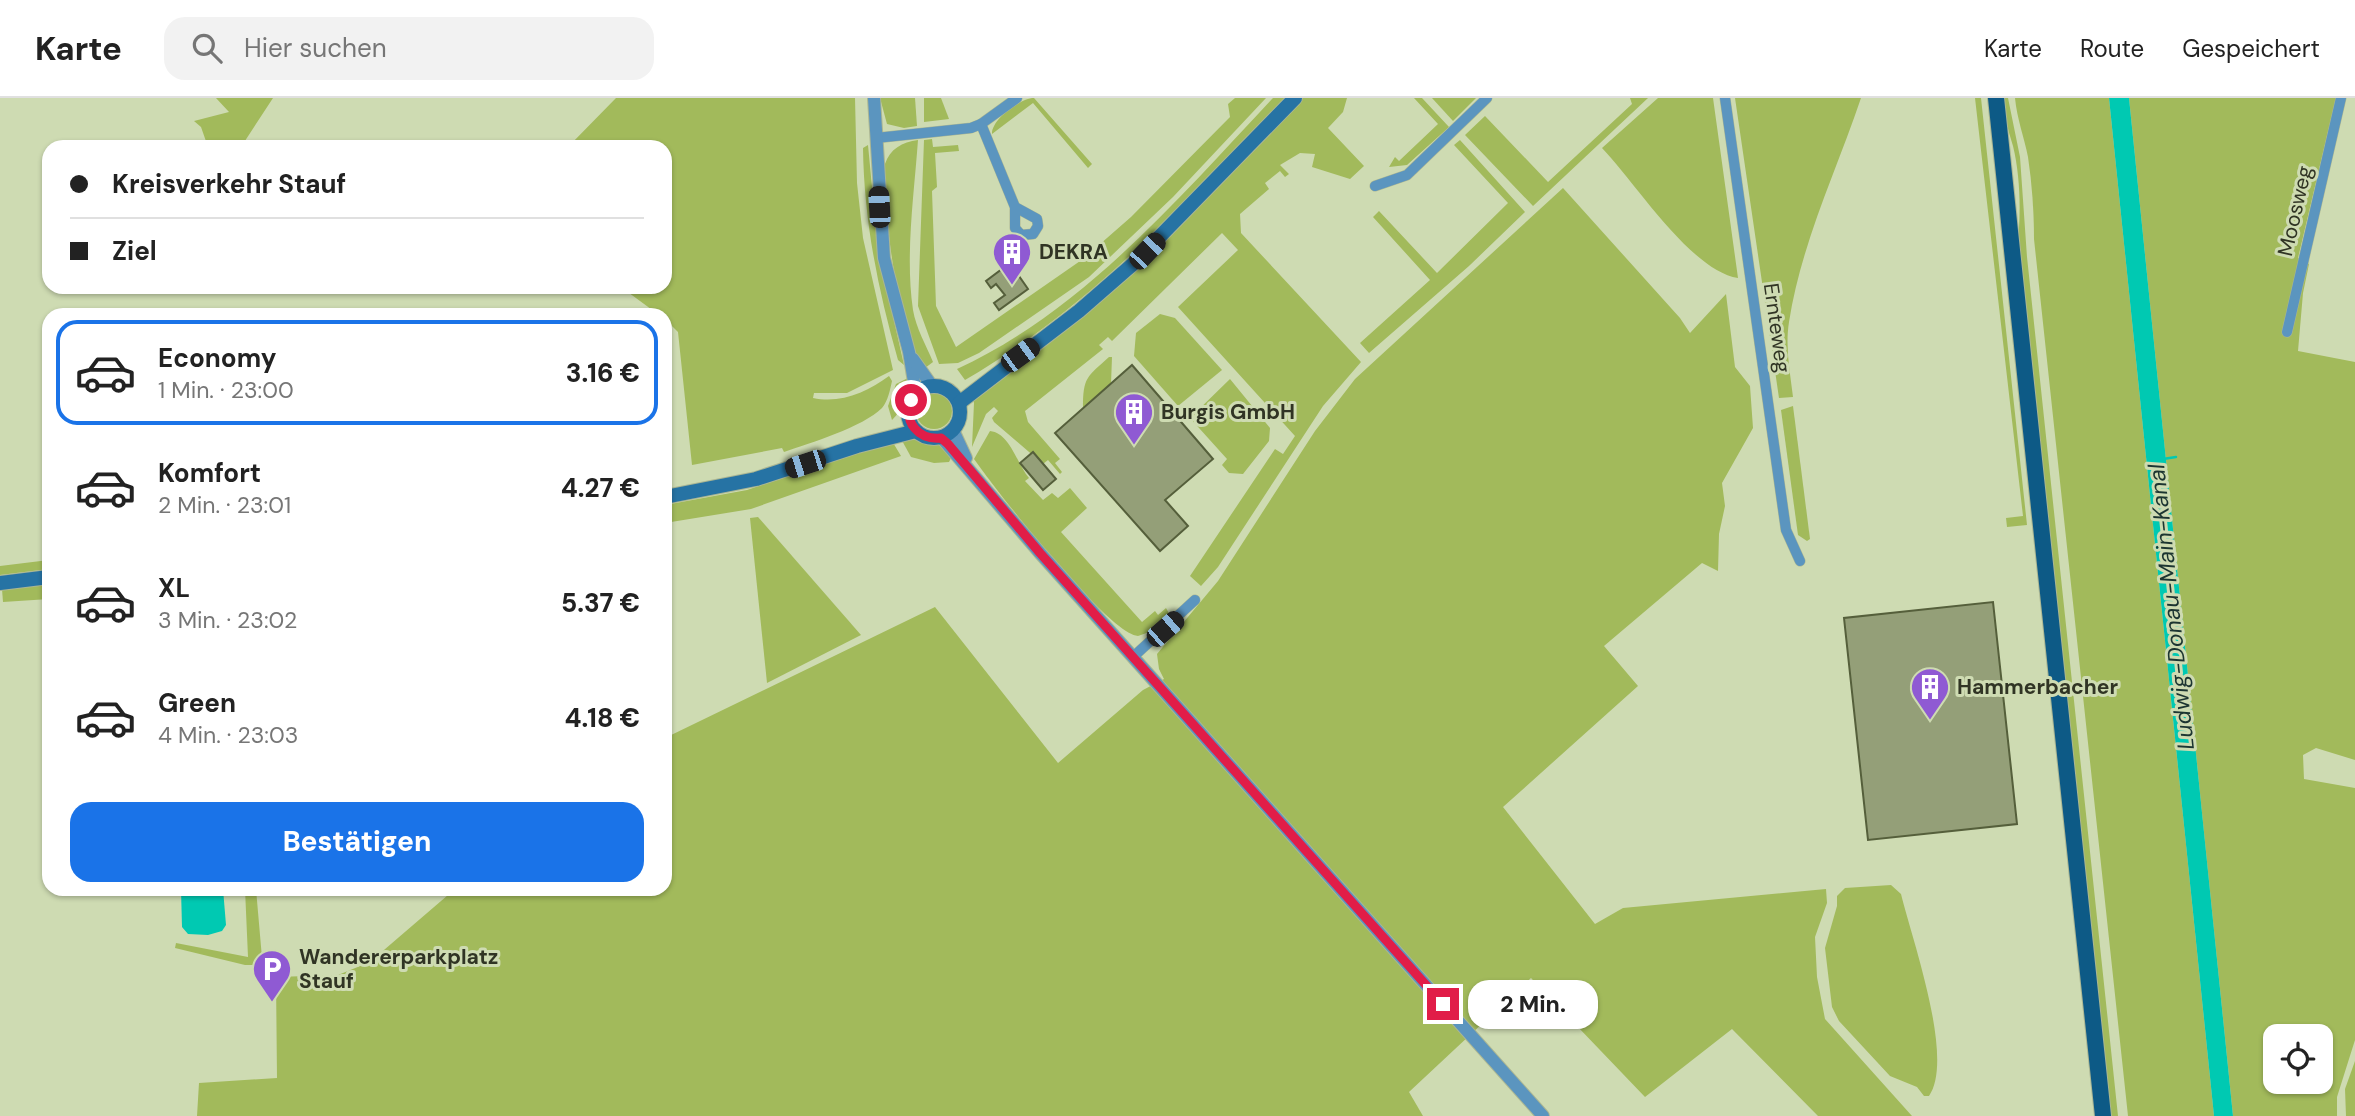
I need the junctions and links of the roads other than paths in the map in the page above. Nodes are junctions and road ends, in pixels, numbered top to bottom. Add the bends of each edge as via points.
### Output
1 (874, 98) edge
2 (1017, 98) edge
3 (1295, 98) edge
4 (1487, 98) edge
5 (1725, 98) edge
6 (1996, 98) edge
7 (2341, 98) edge
8 (981, 124) junction
9 (876, 138) junction
10 (1375, 186) dead end
11 (1015, 207) dead end
12 (2287, 332) dead end
13 (909, 352) junction
14 (994, 373) junction
15 (932, 386) junction
16 (948, 390) junction
17 (916, 394) junction
18 (959, 404) junction
19 (909, 416) junction
20 (916, 431) junction
21 (947, 434) junction
22 (858, 446) junction
23 (672, 496) edge
24 (1800, 561) dead end
25 (42, 578) edge
26 (0, 583) edge
27 (1195, 600) dead end
28 (1133, 657) junction
29 (1543, 1116) edge
30 (2103, 1116) edge

1 - 9 street
2 - 8 street
3 - 14 main road via 1133,264 1079,311
4 - 10 street via 1407,175
5 - 24 street, Ernteweg via 1786,530
6 - 30 main road
7 - 12 street, Moosweg
8 - 9 street via 964,130
8 - 11 street
9 - 13 street via 884,258
13 - 15 street
13 - 17 street
14 - 16 main road
14 - 18 main road
15 - 16 main road
15 - 17 main road
16 - 18 main road
17 - 19 main road via 909,404
18 - 21 main road via 959,420
19 - 20 main road
19 - 22 main road
20 - 21 main road via 928,438
20 - 22 main road
21 - 28 street via 976,478
22 - 23 main road via 756,479
25 - 26 main road
27 - 28 street
28 - 29 street

